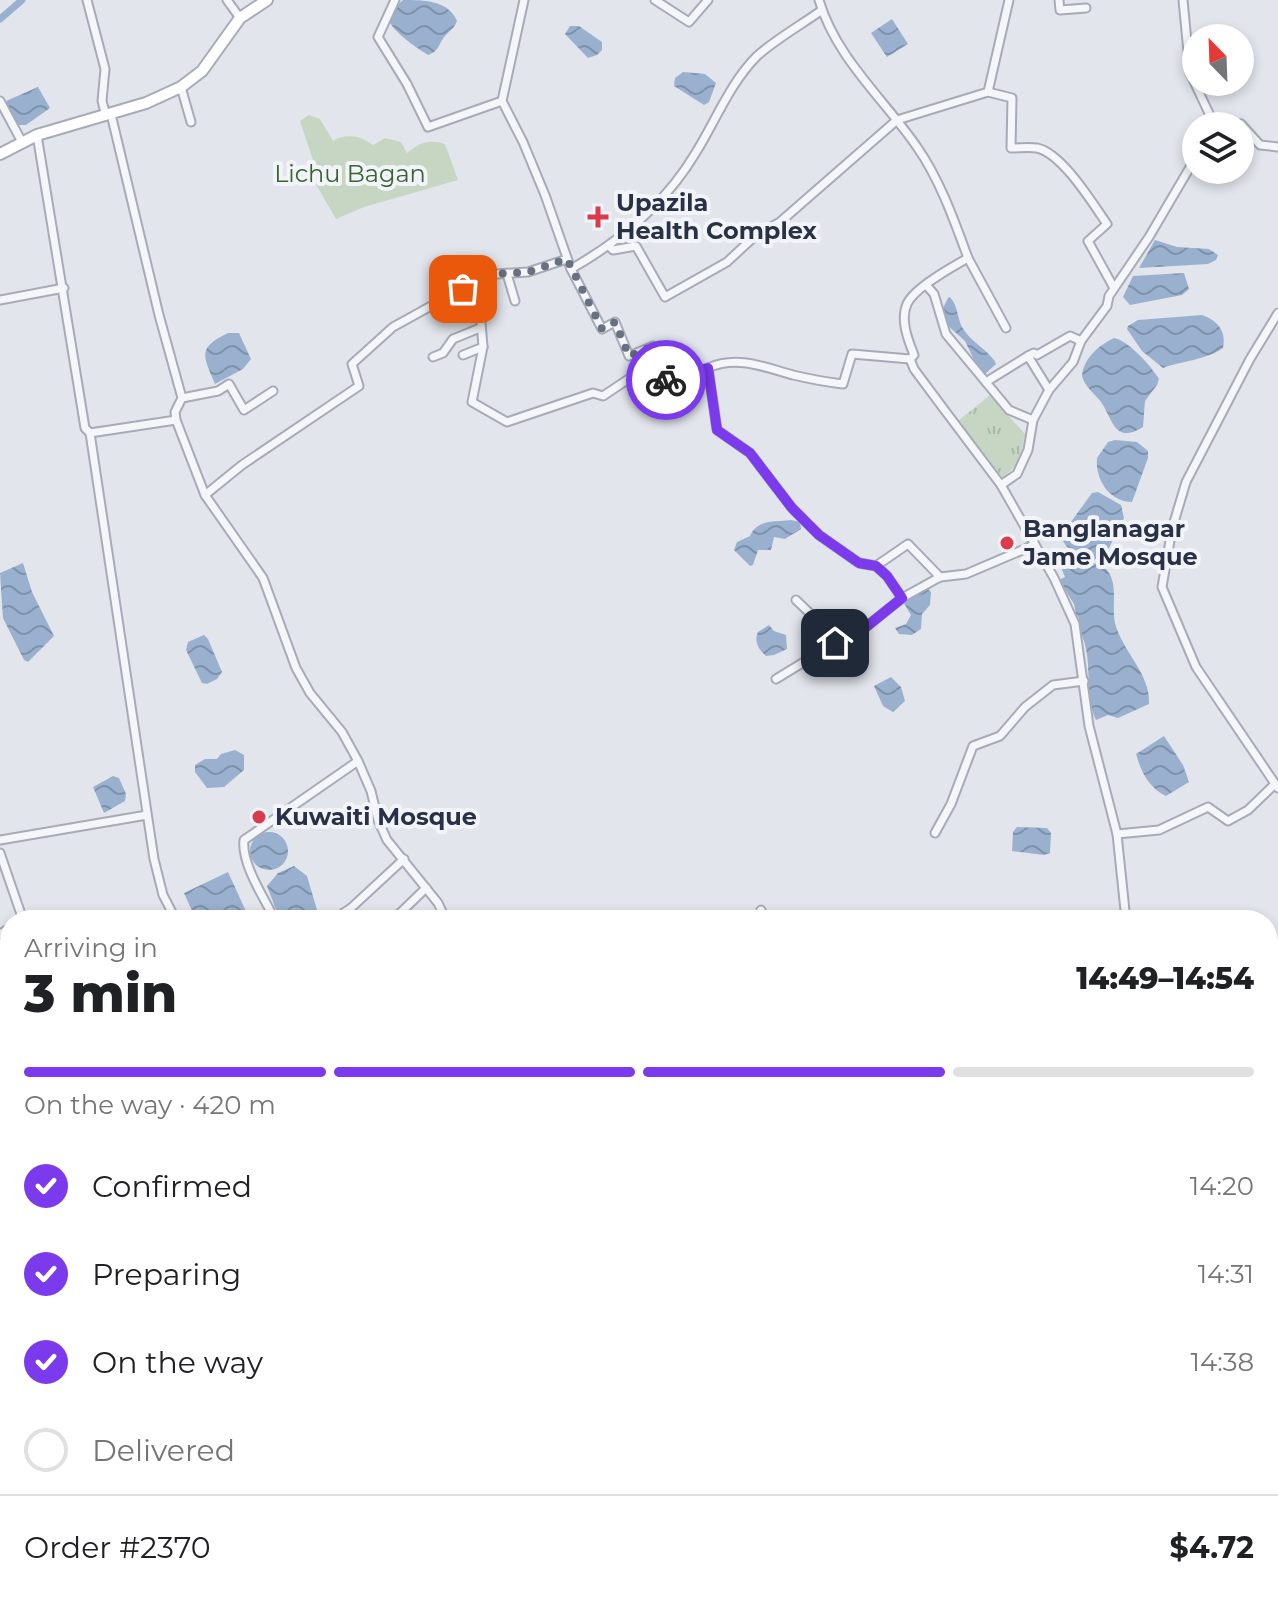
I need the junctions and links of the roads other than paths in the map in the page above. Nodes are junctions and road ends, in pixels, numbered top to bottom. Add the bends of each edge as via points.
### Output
1 (87, 0) edge
2 (227, 0) edge
3 (267, 0) edge
4 (395, 0) edge
5 (524, 0) edge
6 (655, 0) edge
7 (708, 0) edge
8 (819, 0) edge
9 (1009, 0) edge
10 (1059, 0) edge
11 (1183, 0) edge
12 (1086, 8) dead end
13 (822, 10) junction
14 (240, 18) junction
15 (181, 87) junction
16 (988, 92) junction
17 (0, 101) edge
18 (502, 101) junction
19 (1208, 112) edge
20 (108, 115) junction
21 (897, 120) junction
22 (191, 122) dead end
23 (37, 135) junction
24 (1254, 138) edge
25 (22, 142) junction
26 (1278, 147) edge
27 (0, 154) edge
28 (1182, 181) edge
29 (610, 247) junction
30 (968, 258) junction
31 (567, 259) junction
32 (571, 269) junction
33 (507, 274) junction
34 (478, 280) junction
35 (926, 285) junction
36 (64, 288) junction
37 (1114, 288) junction
38 (0, 300) edge
39 (515, 301) dead end
40 (480, 310) junction
41 (448, 311) dead end
42 (1278, 313) edge
43 (480, 328) junction
44 (1006, 328) dead end
45 (1081, 341) junction
46 (483, 347) junction
47 (463, 355) dead end
48 (1028, 356) junction
49 (433, 357) dead end
50 (910, 359) junction
51 (708, 368) junction
52 (661, 381) junction
53 (986, 382) junction
54 (1049, 390) junction
55 (273, 391) dead end
56 (182, 398) junction
57 (176, 420) junction
58 (1033, 420) junction
59 (90, 433) junction
60 (1001, 485) junction
61 (205, 495) junction
62 (1034, 545) junction
63 (876, 566) junction
64 (940, 577) junction
65 (902, 598) junction
66 (796, 600) dead end
67 (835, 643) junction
68 (776, 679) dead end
69 (1084, 681) junction
70 (358, 761) junction
71 (1276, 786) edge
72 (147, 815) junction
73 (935, 833) dead end
74 (1117, 834) junction
75 (0, 840) edge
76 (0, 853) edge
77 (404, 859) junction
78 (426, 888) junction
79 (20, 910) edge
80 (171, 910) edge
81 (269, 910) edge
82 (348, 910) edge
83 (403, 910) edge
84 (441, 910) edge
85 (1125, 910) edge

1 - 20 street via 105,69 102,101
2 - 14 street
3 - 14 main road
4 - 18 street via 378,37 428,127
5 - 18 street
6 - 7 street via 689,22
8 - 13 street
9 - 16 street
10 - 12 street via 1060,10
11 - 19 street via 1190,73
13 - 21 street via 858,75
13 - 29 street via 757,56 669,191
14 - 15 main road via 202,71
15 - 20 main road
15 - 22 street
16 - 21 street
16 - 37 street via 1012,98 1011,148 1038,148 1050,154 1107,224 1088,241
17 - 25 street
18 - 31 street via 540,182
20 - 23 main road
20 - 56 street
21 - 29 street via 780,222 670,296 665,297 636,246
21 - 30 street via 943,194
23 - 25 main road
23 - 36 street
24 - 26 street via 1260,145
25 - 27 main road
28 - 37 street
29 - 32 street
30 - 35 street
30 - 44 street
31 - 32 street
31 - 33 street
32 - 52 street via 602,329 615,322 629,356 653,346
33 - 34 street
33 - 39 street
34 - 40 street
34 - 61 street via 374,342 352,364 359,386
35 - 50 street via 907,303 904,318 914,355
35 - 53 street via 934,294 946,334
36 - 38 street
36 - 59 street via 85,428
37 - 45 street
40 - 41 street
40 - 43 street
42 - 71 street via 1186,482 1162,587 1196,667
43 - 46 street
43 - 49 street via 453,339
45 - 48 street via 1070,336
45 - 54 street via 1073,362
46 - 47 street
46 - 52 street via 472,402 507,422 593,393 603,396 630,378 644,390
48 - 53 street
48 - 54 street
50 - 51 street via 852,354 843,384 750,363 723,362
50 - 60 street
51 - 52 street
51 - 63 street via 717,430 750,453 819,535 859,563
53 - 58 street via 1009,410
54 - 58 street
55 - 56 street via 244,410 229,384
56 - 57 street
57 - 59 street
57 - 61 street
58 - 60 street via 1017,474
59 - 72 street
60 - 62 street
61 - 70 street via 263,578 296,668
62 - 64 street via 966,574
62 - 69 street via 1075,624
63 - 64 street via 908,544
63 - 65 street
64 - 65 street
65 - 67 street via 866,627
66 - 67 street
67 - 68 street
69 - 73 street via 1053,685 1000,736 973,746
69 - 74 street via 1089,726
70 - 77 street via 387,840
70 - 81 street via 244,840 252,876
71 - 74 street via 1228,821 1208,807 1159,830
72 - 75 street
72 - 80 street
74 - 85 street
76 - 79 street
77 - 78 street
77 - 82 street
78 - 83 street
78 - 84 street

